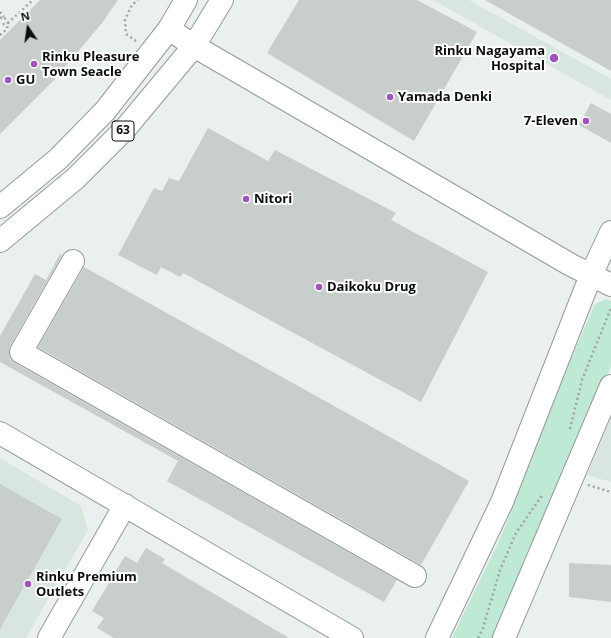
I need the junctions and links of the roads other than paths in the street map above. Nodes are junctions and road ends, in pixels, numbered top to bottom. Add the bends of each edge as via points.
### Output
1 (186, 0) edge
2 (222, 0) edge
3 (169, 29) junction
4 (194, 46) junction
5 (0, 208) edge
6 (611, 232) edge
7 (0, 241) edge
8 (73, 261) dead end
9 (591, 275) junction
10 (611, 285) edge
11 (611, 386) edge
12 (0, 433) edge
13 (125, 505) junction
14 (416, 576) dead end
15 (49, 638) edge
16 (352, 638) edge
17 (437, 638) edge
18 (504, 638) edge

1 - 3 street, 63
2 - 4 street, 63
3 - 4 street
3 - 5 street, 63 via 105,111 58,159
4 - 7 street, 63 via 124,130 76,178
4 - 9 street
6 - 9 street
8 - 14 street via 21,352
9 - 10 street
9 - 17 street via 502,502
11 - 18 street
12 - 13 street
13 - 15 street
13 - 16 street

